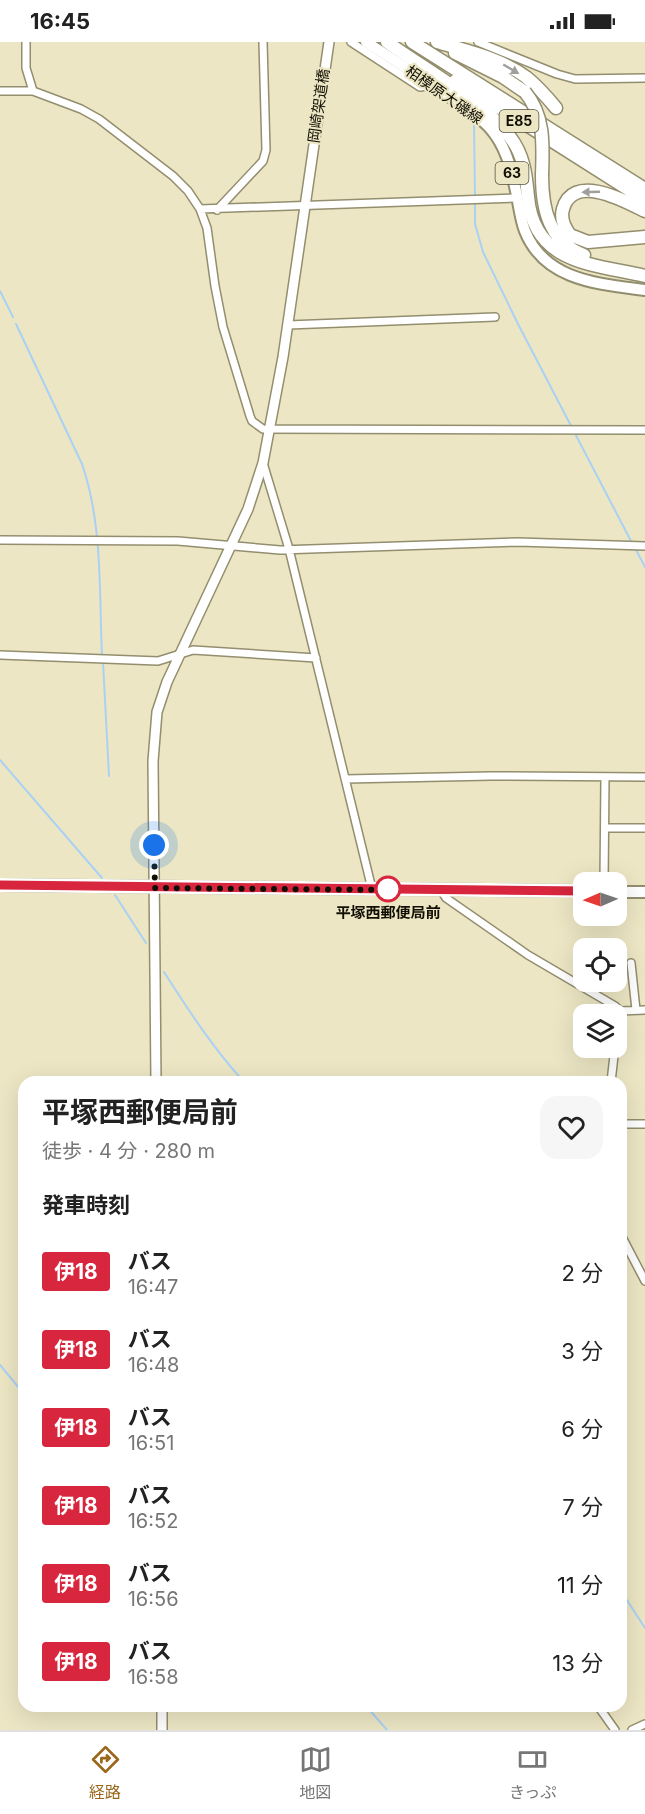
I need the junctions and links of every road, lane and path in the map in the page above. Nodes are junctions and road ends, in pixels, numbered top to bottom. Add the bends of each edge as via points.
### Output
1 (26, 42) edge
2 (262, 42) edge
3 (329, 42) edge
4 (351, 42) edge
5 (366, 42) edge
6 (387, 42) edge
7 (394, 42) edge
8 (412, 42) edge
9 (436, 42) edge
10 (478, 42) edge
11 (645, 78) edge
12 (433, 86) junction
13 (0, 90) edge
14 (33, 91) junction
15 (556, 108) dead end
16 (645, 193) edge
17 (518, 198) junction
18 (305, 207) junction
19 (200, 209) junction
20 (217, 210) junction
21 (645, 211) edge
22 (645, 237) edge
23 (645, 268) edge
24 (645, 276) edge
25 (645, 290) edge
26 (495, 318) dead end
27 (288, 325) junction
28 (271, 430) junction
29 (645, 430) edge
30 (263, 463) junction
31 (0, 540) edge
32 (230, 546) junction
33 (645, 546) edge
34 (289, 549) junction
35 (179, 655) junction
36 (0, 656) edge
37 (316, 658) junction
38 (605, 777) junction
39 (645, 777) edge
40 (345, 779) junction
41 (605, 828) junction
42 (645, 828) edge
43 (604, 872) edge
44 (0, 885) edge
45 (155, 888) junction
46 (372, 889) junction
47 (441, 890) junction
48 (573, 891) edge
49 (627, 892) edge
50 (645, 892) edge
51 (631, 963) dead end
52 (612, 1004) edge
53 (636, 1010) junction
54 (645, 1010) edge
55 (627, 1011) edge
56 (614, 1058) edge
57 (156, 1076) edge
58 (612, 1076) edge
59 (627, 1124) edge
60 (645, 1124) edge
61 (627, 1246) edge
62 (645, 1281) edge
63 (162, 1712) edge
64 (602, 1712) edge
65 (645, 1724) edge
66 (162, 1730) edge
67 (615, 1730) edge
68 (632, 1730) edge

1 - 14 street via 26,68
2 - 20 street via 266,150 263,161
3 - 18 street, 岡崎架道橋
4 - 12 street via 420,87
5 - 12 main road, 相模原大磯線 / 63
6 - 24 highway via 474,103 508,134 523,161 531,218 547,244 581,262
7 - 16 highway, E85
8 - 16 highway, E85
9 -> 15 highway via 506,66 525,77
9 - 23 highway, bridge via 503,77 532,101 540,122 545,212 561,241 581,254
10 - 11 street via 575,79
12 - 17 main road, 相模原大磯線 / 63 via 490,129 506,153
13 - 14 street
14 - 19 street via 99,119 173,176
17 - 18 street
17 - 25 main road, 相模原大磯線 / 63 via 532,245 553,267 578,280
18 - 20 street
18 - 27 street, 岡崎架道橋
19 - 20 street
19 - 28 street via 207,228 223,327 250,416 263,429
21 -> 22 highway via 598,191 572,196 562,211 565,229 578,240
26 - 27 street
27 - 28 street, 岡崎架道橋
28 - 29 street
28 - 30 street, 岡崎架道橋
30 - 32 street, 岡崎架道橋 via 248,509
30 - 34 street
31 - 32 street via 178,541
32 - 34 street
32 - 35 street, 岡崎架道橋
33 - 34 street via 518,542
34 - 37 street
35 - 36 street via 158,661
35 - 37 street via 193,650
35 - 45 street, 岡崎架道橋 via 166,682 154,731
37 - 40 street
38 - 39 street
38 - 40 street
38 - 41 street
40 - 46 street
41 - 42 street
41 - 43 street
44 - 45 main road
45 - 46 main road
45 - 57 street, 岡崎架道橋
46 - 47 main road
47 - 48 main road
47 - 52 street via 446,898 528,955
49 - 50 main road
51 - 53 street
53 - 54 street
53 - 55 street
56 - 58 street
59 - 60 street
61 - 62 street
63 - 66 street
64 - 67 street
65 - 68 street

